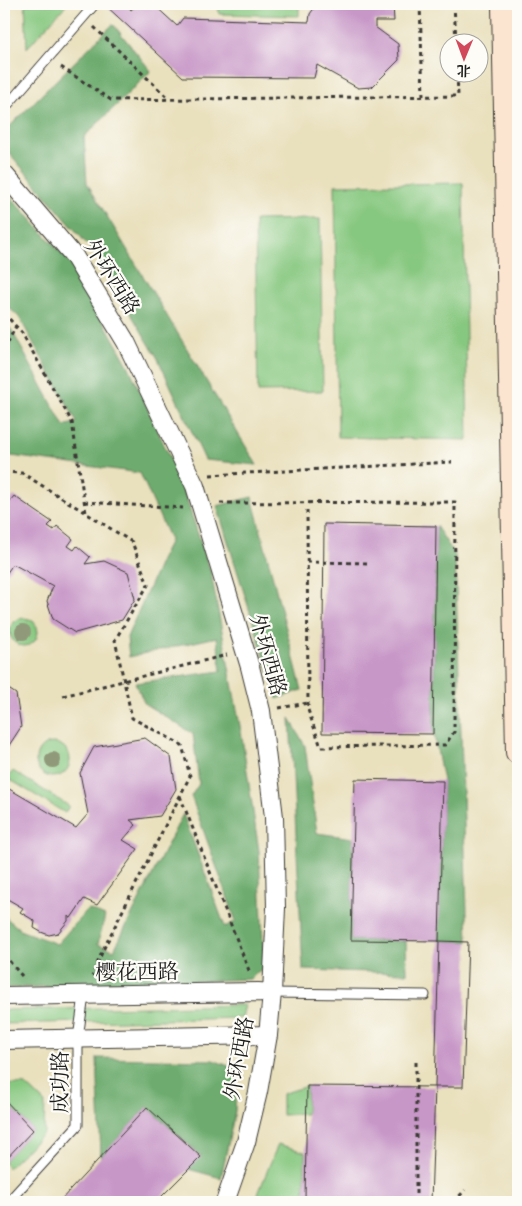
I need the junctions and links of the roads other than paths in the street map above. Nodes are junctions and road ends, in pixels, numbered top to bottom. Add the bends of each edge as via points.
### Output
1 (95, 4) edge
2 (504, 4) edge
3 (4, 109) edge
4 (4, 174) edge
5 (518, 752) edge
6 (265, 993) junction
7 (425, 995) dead end
8 (4, 996) edge
9 (84, 996) junction
10 (268, 1035) junction
11 (78, 1038) junction
12 (4, 1040) edge
13 (8, 1202) edge
14 (225, 1202) edge

1 - 3 lane
2 - 5 street
4 - 6 street, 外环西路 via 74,256 126,342 201,506 261,711 274,817 276,908
6 - 7 lane
6 - 9 street, 樱花西路
6 - 10 street, 外环西路
8 - 9 street, 樱花西路
9 - 11 lane, 成功路
10 - 11 street
10 - 14 street, 外环西路 via 246,1142
11 - 12 street
11 - 13 lane, 成功路 via 78,1125

